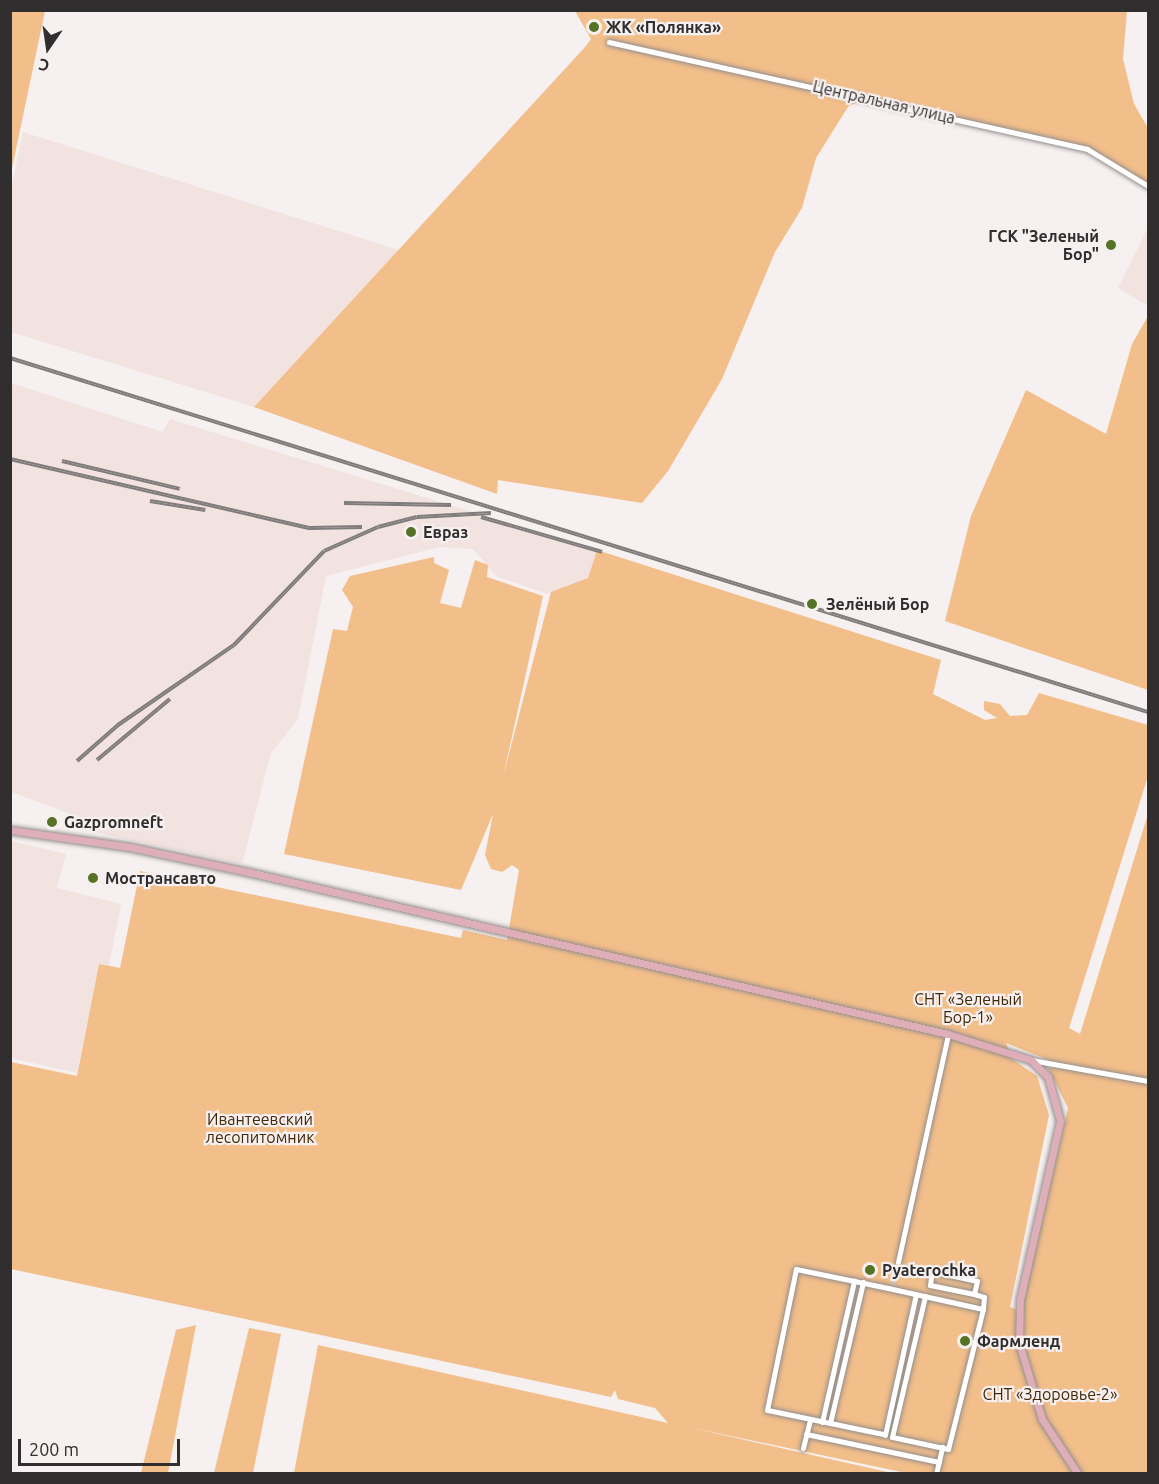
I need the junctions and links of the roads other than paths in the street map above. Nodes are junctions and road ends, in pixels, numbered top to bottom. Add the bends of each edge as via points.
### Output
1 (609, 42) dead end
2 (1149, 186) edge
3 (10, 830) edge
4 (948, 1034) junction
5 (1031, 1060) junction
6 (1149, 1081) edge
7 (898, 1262) tunnel mouth
8 (854, 1281) junction
9 (862, 1282) junction
10 (916, 1294) junction
11 (974, 1294) junction
12 (925, 1296) junction
13 (983, 1309) junction
14 (810, 1419) junction
15 (822, 1422) junction
16 (830, 1423) junction
17 (806, 1434) junction
18 (883, 1434) junction
19 (892, 1437) junction
20 (803, 1448) dead end
21 (942, 1448) junction
22 (939, 1462) junction
23 (936, 1473) edge
24 (1078, 1473) edge

1 - 2 street, Центральная улица via 1087,149
3 - 4 main road via 130,847 248,872
4 - 5 main road
4 - 7 street
5 - 6 street
5 - 24 main road via 1048,1077 1060,1121 1020,1300 1019,1343 1040,1413
8 - 9 street
8 - 14 street via 796,1269 767,1410
8 - 15 street
9 - 10 street
9 - 16 street
10 - 12 street
10 - 18 street
11 - 11 street via 977,1281 932,1271 930,1285
11 - 13 street via 984,1297
12 - 13 street
12 - 19 street
13 - 21 street via 948,1449
14 - 15 street
14 - 17 street
15 - 16 street
16 - 18 street
17 - 20 street
17 - 22 street
18 - 19 street
19 - 21 street
21 - 22 street
22 - 23 street

